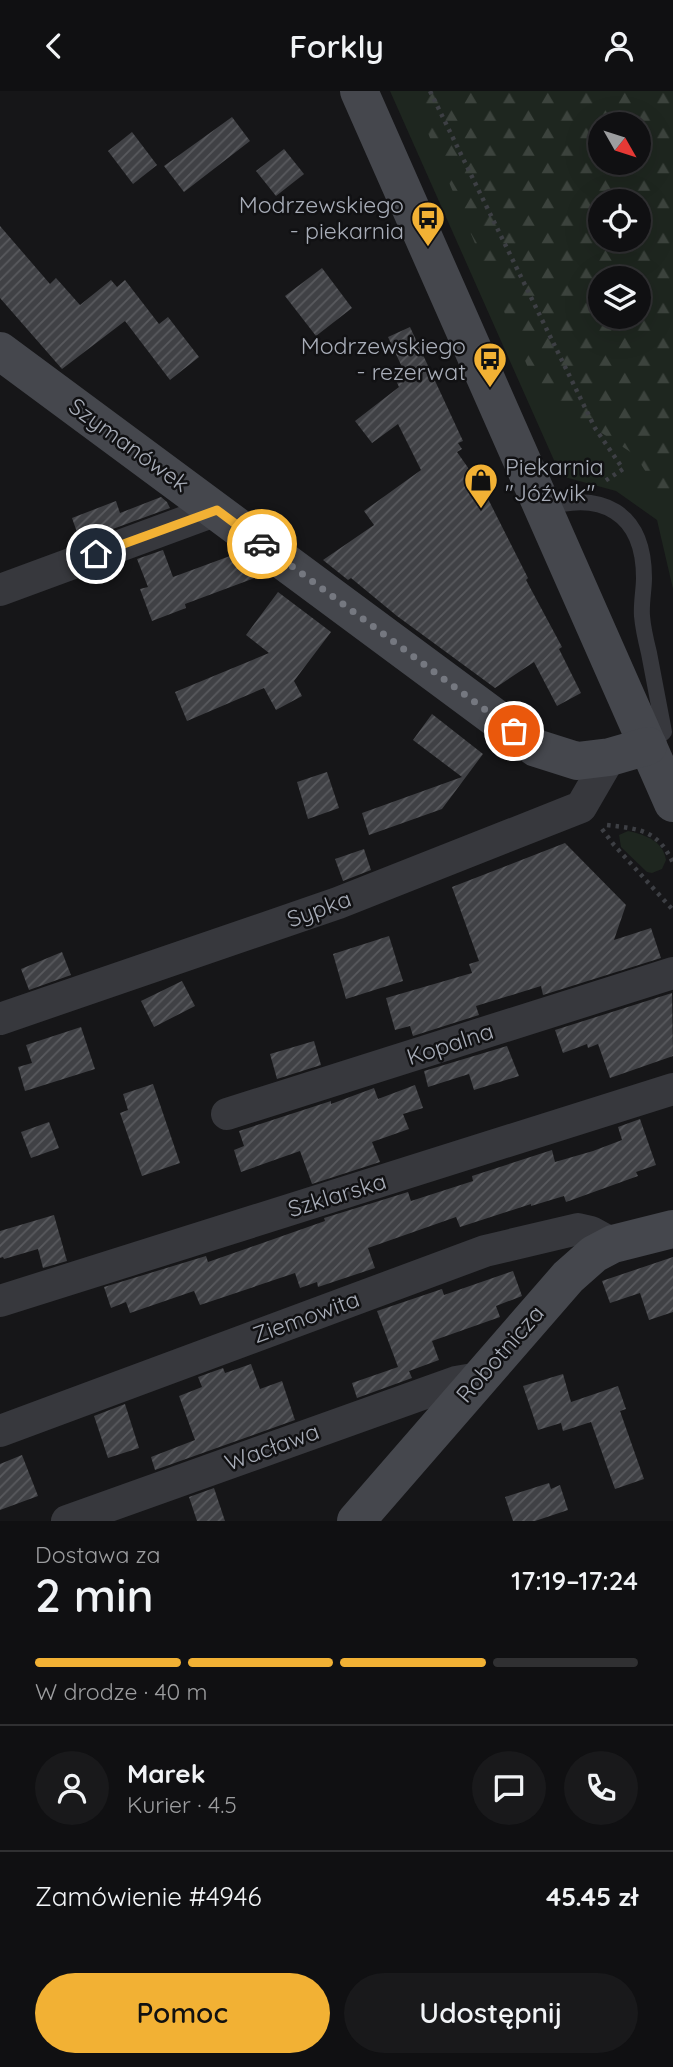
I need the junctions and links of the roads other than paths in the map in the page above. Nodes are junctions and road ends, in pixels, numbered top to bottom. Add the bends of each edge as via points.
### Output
1 (359, 91) edge
2 (0, 351) edge
3 (543, 509) junction
4 (217, 510) junction
5 (0, 590) edge
6 (648, 746) junction
7 (610, 757) junction
8 (673, 803) edge
9 (673, 973) edge
10 (0, 1019) edge
11 (673, 1089) edge
12 (227, 1114) dead end
13 (673, 1229) edge
14 (613, 1244) junction
15 (0, 1301) edge
16 (479, 1378) junction
17 (0, 1431) edge
18 (66, 1521) edge
19 (355, 1521) edge

1 - 3 street
2 - 4 street, Szymanówek
3 - 6 street
3 - 6 lane via 587,501 611,508 636,535 644,576 642,615 664,732
4 - 5 street
4 - 7 street, Szymanówek via 536,748 577,761
6 - 7 street, Szymanówek
6 - 8 street
7 - 10 street, Sypka via 581,807 338,903
9 - 12 street, Kopalna
11 - 15 street, Szklarska
13 - 14 street, Robotnicza
14 - 16 street, Robotnicza via 568,1277
14 - 17 street, Ziemowita via 578,1229 485,1251
16 - 18 street, Wacława via 456,1382
16 - 19 street, Robotnicza

